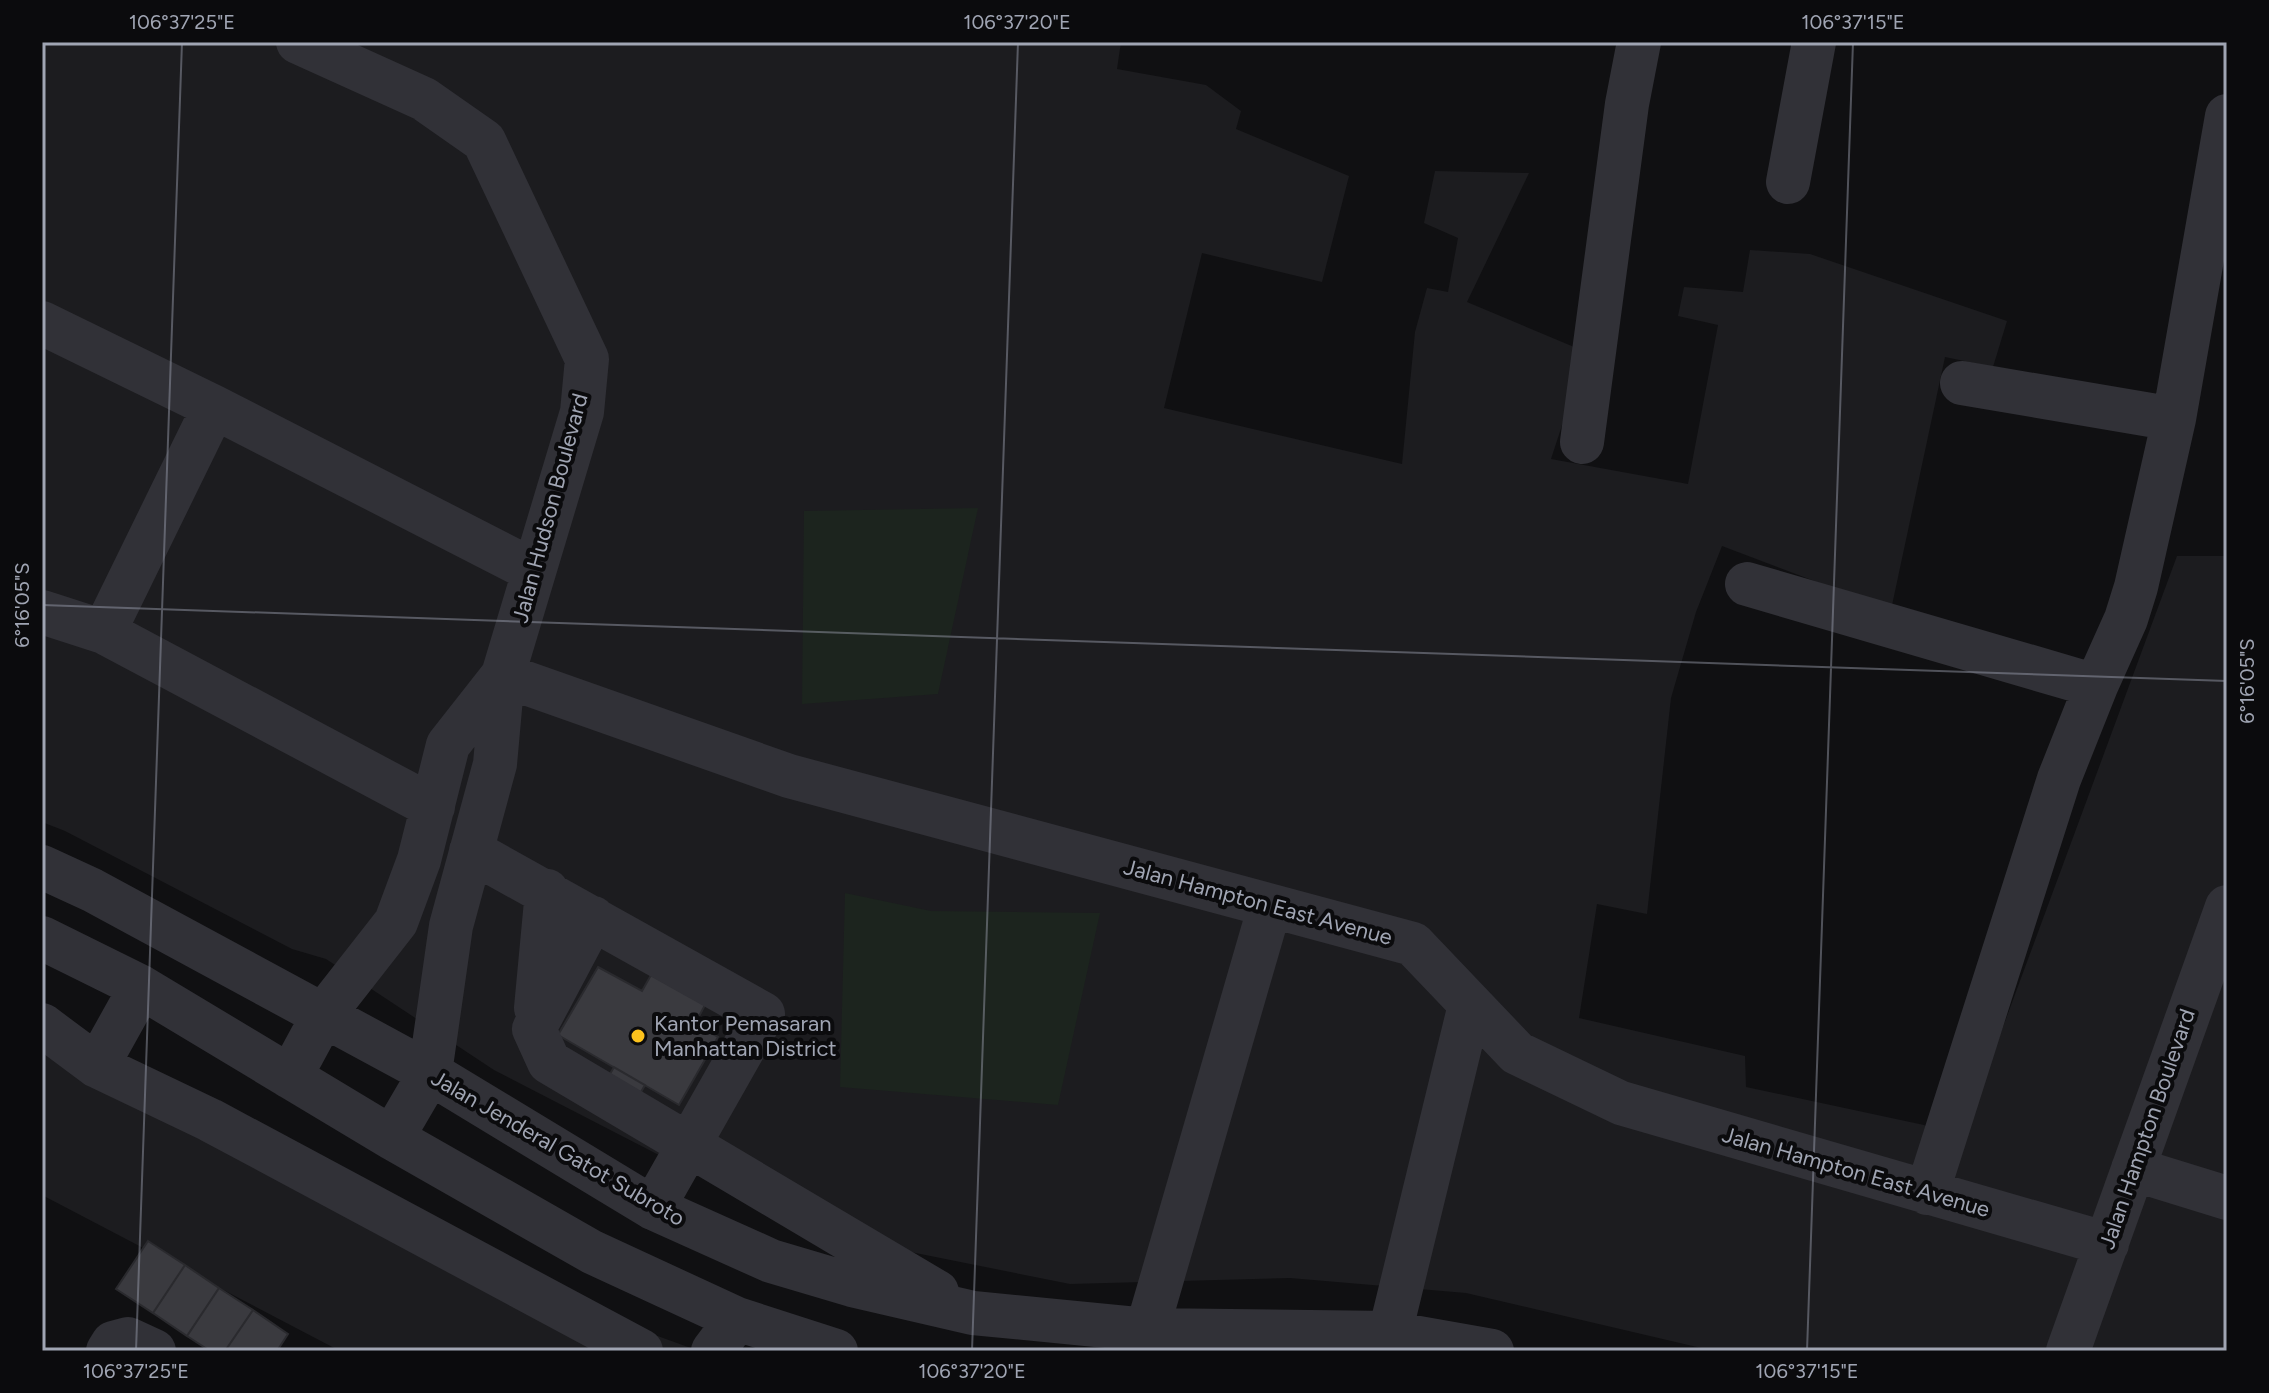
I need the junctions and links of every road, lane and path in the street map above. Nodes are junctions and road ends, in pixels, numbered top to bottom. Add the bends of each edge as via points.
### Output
1 (298, 42) edge
2 (1639, 42) edge
3 (1814, 42) edge
4 (2227, 116) edge
5 (1788, 182) dead end
6 (42, 323) edge
7 (1962, 383) dead end
8 (214, 407) junction
9 (2174, 419) junction
10 (1582, 442) dead end
11 (534, 571) junction
12 (1747, 584) dead end
13 (42, 612) edge
14 (104, 632) junction
15 (503, 675) junction
16 (2096, 686) junction
17 (433, 807) junction
18 (471, 851) junction
19 (42, 867) edge
20 (547, 891) junction
21 (1270, 906) junction
22 (593, 918) junction
23 (2225, 919) edge
24 (42, 938) edge
25 (141, 987) junction
26 (1470, 1005) junction
27 (324, 1014) junction
28 (42, 1025) edge
29 (534, 1029) junction
30 (97, 1066) junction
31 (430, 1073) junction
32 (290, 1077) junction
33 (392, 1138) junction
34 (689, 1145) junction
35 (2133, 1169) junction
36 (1927, 1193) junction
37 (2227, 1198) edge
38 (653, 1208) junction
39 (2107, 1244) junction
40 (973, 1313) junction
41 (1147, 1330) junction
42 (1390, 1333) junction
43 (725, 1335) edge
44 (108, 1351) edge
45 (154, 1351) edge
46 (641, 1351) edge
47 (836, 1351) edge
48 (1492, 1351) edge
49 (2068, 1351) edge

1 - 11 street, Jalan Hudson Boulevard via 424,99 484,141 587,359 582,412
2 - 10 street
3 - 5 street
4 - 9 street
6 - 8 street
7 - 9 street
8 - 11 street
8 - 14 street
9 - 16 street via 2136,587
11 - 15 street, Jalan Hudson Boulevard
12 - 16 street
13 - 14 street
14 - 17 street
15 - 17 street, Jalan Hudson Boulevard via 448,745
15 - 18 street, Jalan Hudson Boulevard via 495,764
15 - 21 street, Jalan Hampton East Avenue via 789,776
16 - 36 street via 2059,779
17 - 27 street, Jalan Hudson Boulevard via 396,922
18 - 20 street
18 - 31 street, Jalan Hudson Boulevard via 451,926
19 - 27 street, Jalan Jenderal Gatot Subroto
20 - 22 street
20 - 29 street
21 - 26 street, Jalan Hampton East Avenue via 1413,944
21 - 41 street
22 - 29 street
22 - 34 street via 763,1014
23 - 35 street, Jalan Hampton Boulevard
24 - 25 street
25 - 30 street
25 - 32 street
26 - 36 street, Jalan Hampton East Avenue via 1517,1053 1621,1103
26 - 42 street
27 - 31 street, Jalan Jenderal Gatot Subroto
27 - 32 street, Jalan Hudson Boulevard
28 - 30 street
29 - 34 street via 549,1062
30 - 46 street via 210,1120
31 - 33 street
31 - 38 street, Jalan Jenderal Gatot Subroto
32 - 33 street
33 - 43 street
34 - 38 street
34 - 40 street
35 - 37 street
35 - 39 street, Jalan Hampton Boulevard
36 - 39 street, Jalan Hampton East Avenue
38 - 40 street, Jalan Jenderal Gatot Subroto via 771,1261
39 - 49 street, Jalan Hampton Boulevard
40 - 41 street, Jalan Jenderal Gatot Subroto
41 - 42 street, Jalan Jenderal Gatot Subroto
42 - 48 street, Jalan Jenderal Gatot Subroto
43 - 47 street
44 - 45 street via 113,1343 128,1339

